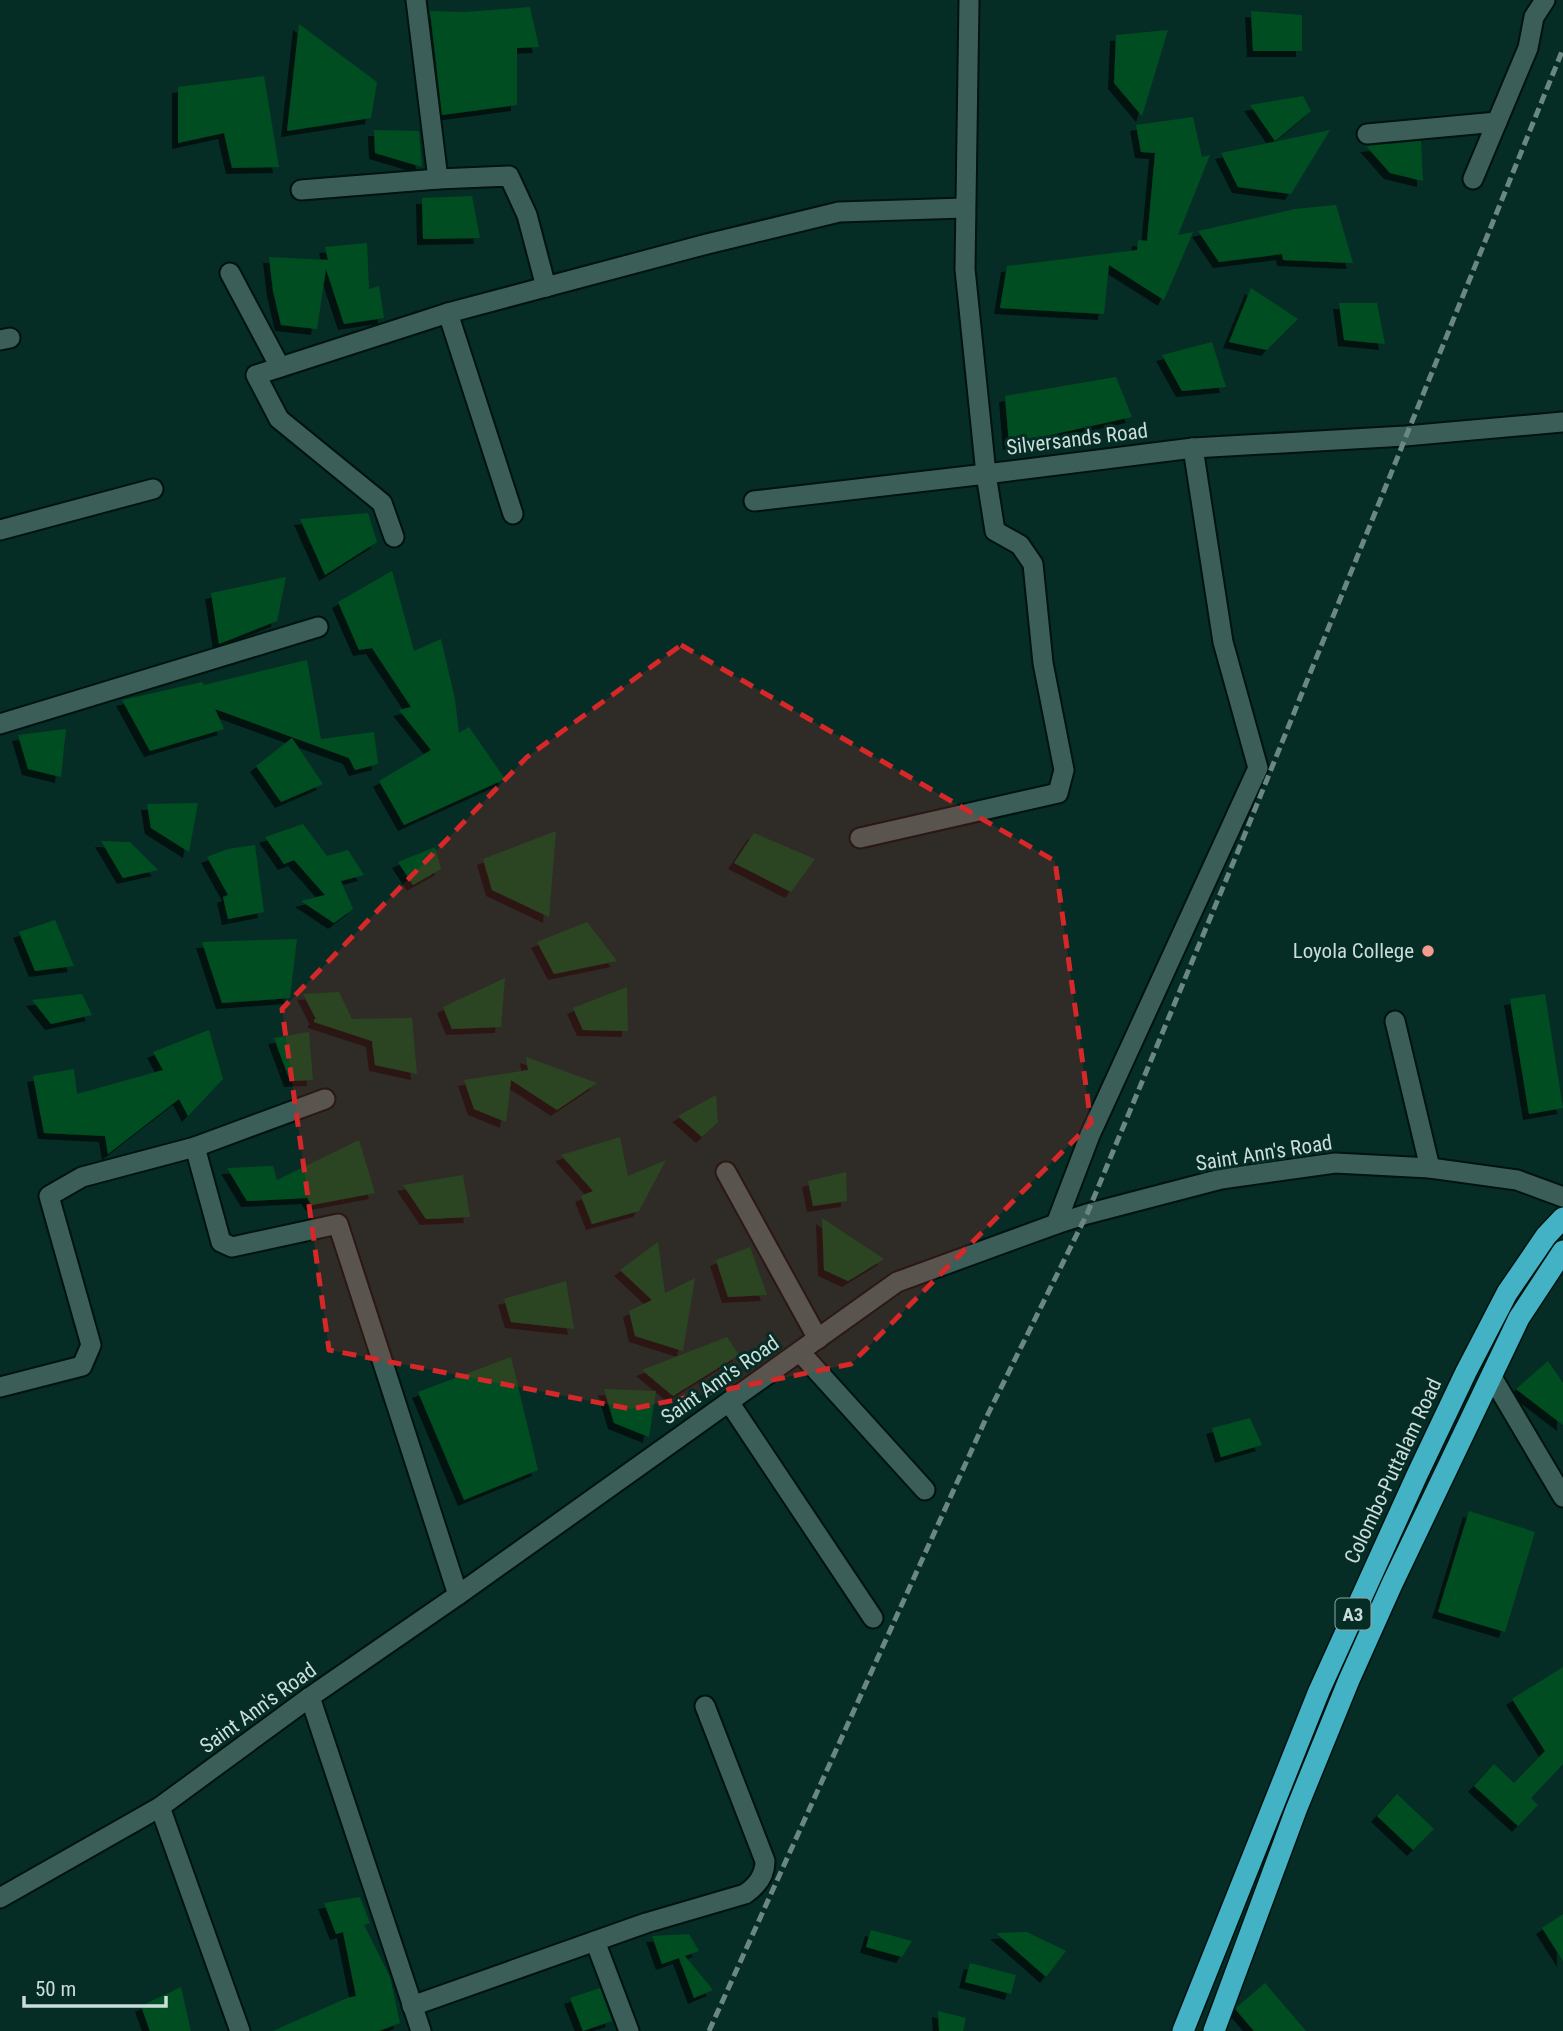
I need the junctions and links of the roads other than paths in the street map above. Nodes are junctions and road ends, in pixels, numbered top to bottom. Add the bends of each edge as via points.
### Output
1 (416, 0) edge
2 (969, 0) edge
3 (1545, 0) edge
4 (1497, 122) junction
5 (1367, 134) dead end
6 (438, 179) junction
7 (1473, 179) dead end
8 (301, 190) dead end
9 (964, 208) junction
10 (230, 273) dead end
11 (546, 287) junction
12 (448, 313) junction
13 (279, 367) junction
14 (1563, 422) edge
15 (1193, 448) junction
16 (986, 474) junction
17 (153, 489) dead end
18 (754, 501) dead end
19 (513, 514) dead end
20 (0, 530) edge
21 (394, 537) dead end
22 (318, 627) dead end
23 (0, 724) edge
24 (860, 838) dead end
25 (1395, 1021) dead end
26 (325, 1098) dead end
27 (195, 1147) junction
28 (1430, 1168) junction
29 (726, 1172) dead end
30 (1563, 1197) edge
31 (1563, 1218) edge
32 (1056, 1223) junction
33 (1563, 1251) edge
34 (818, 1339) junction
35 (800, 1352) junction
36 (1492, 1377) junction
37 (0, 1387) edge
38 (729, 1402) junction
39 (925, 1490) dead end
40 (1563, 1497) edge
41 (458, 1595) junction
42 (873, 1618) dead end
43 (310, 1697) junction
44 (705, 1706) dead end
45 (160, 1807) junction
46 (0, 1898) edge
47 (595, 1941) junction
48 (412, 2006) junction
49 (1189, 2028) edge
50 (240, 2031) edge
51 (421, 2031) edge
52 (629, 2031) edge
53 (1214, 2031) edge

1 - 6 street
2 - 9 street, Silversands Road
3 - 4 street via 1534,17 1528,48
4 - 5 street
4 - 7 street
6 - 8 street
6 - 11 street via 509,176 527,215
9 - 11 street via 839,212
9 - 16 street, Silversands Road via 965,269
10 - 13 street
11 - 12 street
12 - 13 street
12 - 19 street
13 - 21 street via 256,375 279,419 382,503
14 - 15 street, Silversands Road
15 - 16 street, Silversands Road
15 - 32 street via 1223,642 1258,768 1090,1135
16 - 18 street
16 - 24 street via 995,531 1020,545 1033,565 1043,663 1064,770 1058,793
17 - 20 street
22 - 23 street
25 - 28 street
26 - 27 street
27 - 37 street via 82,1177 49,1196 91,1345 82,1366
27 - 41 street via 221,1242 232,1247 338,1223
28 - 30 street, Saint Ann's Road via 1517,1180
28 - 32 street, Saint Ann's Road via 1335,1163 1234,1177
29 - 34 street
31 - 49 highway, Colombo-Puttalam Road / A3 via 1507,1293 1417,1475 1319,1691
32 - 34 street, Saint Ann's Road via 897,1282
33 - 36 highway, A3 via 1519,1318
34 - 35 street, Saint Ann's Road
35 - 38 street, Saint Ann's Road
35 - 39 street
36 - 40 street
36 - 53 highway, A3 via 1349,1680
38 - 41 street, Saint Ann's Road
38 - 42 street
41 - 43 street, Saint Ann's Road
43 - 45 street, Saint Ann's Road
43 - 48 street
44 - 47 street via 765,1861 764,1873 745,1894
45 - 46 street, Saint Ann's Road
45 - 50 street
47 - 48 street
47 - 52 street
48 - 51 street

